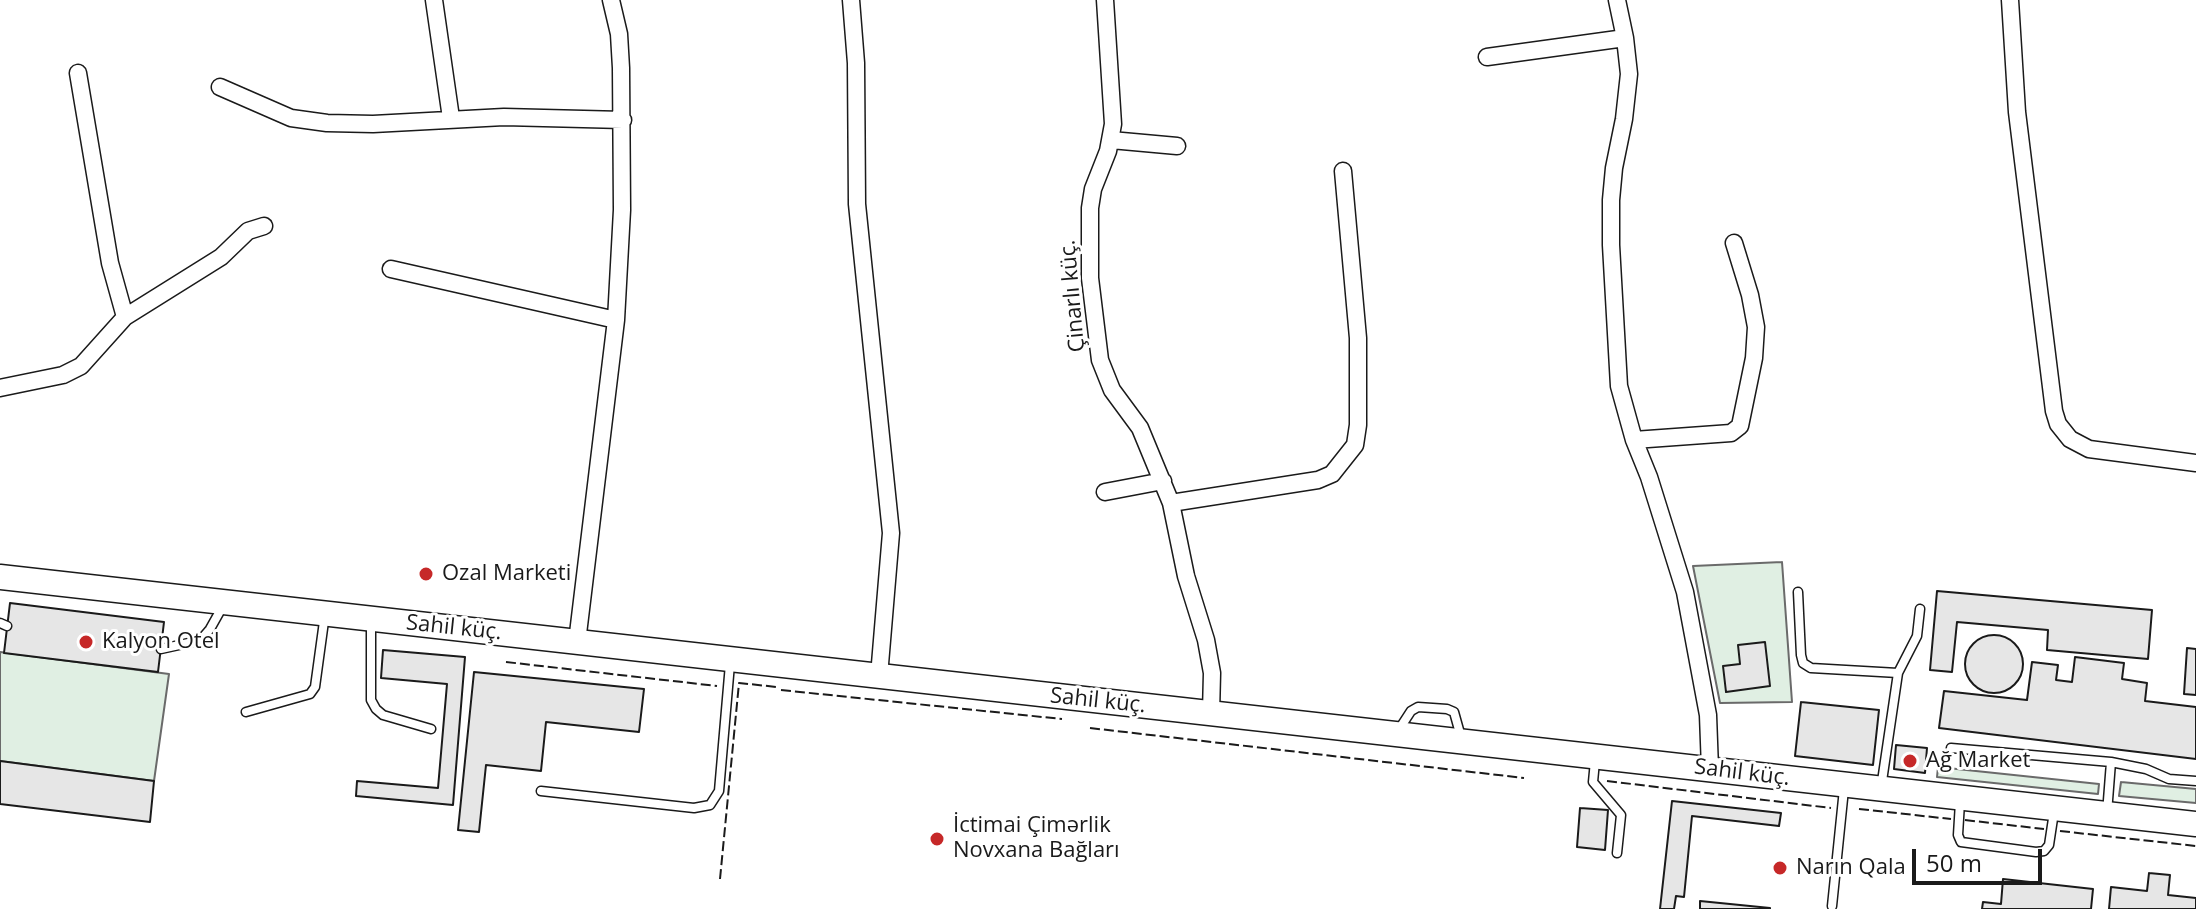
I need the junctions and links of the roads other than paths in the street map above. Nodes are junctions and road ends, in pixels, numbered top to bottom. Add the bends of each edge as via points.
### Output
1 (434, 0) edge
2 (611, 0) edge
3 (851, 0) edge
4 (1105, 0) edge
5 (1617, 0) edge
6 (2010, 0) edge
7 (1625, 38) junction
8 (1487, 57) dead end
9 (78, 73) dead end
10 (220, 87) dead end
11 (451, 118) junction
12 (623, 120) junction
13 (1111, 140) junction
14 (1177, 146) dead end
15 (1343, 171) dead end
16 (264, 226) dead end
17 (1734, 243) dead end
18 (391, 269) dead end
19 (125, 317) junction
20 (616, 320) junction
21 (0, 388) edge
22 (1634, 440) junction
23 (2196, 463) edge
24 (1163, 481) junction
25 (1105, 492) dead end
26 (1171, 503) junction
27 (0, 577) edge
28 (1798, 592) dead end
29 (225, 603) junction
30 (1920, 609) dead end
31 (325, 614) junction
32 (371, 619) junction
33 (577, 642) junction
34 (161, 649) dead end
35 (730, 659) junction
36 (1898, 673) junction
37 (879, 676) junction
38 (246, 712) dead end
39 (1211, 713) junction
40 (431, 729) dead end
41 (1951, 748) dead end
42 (1596, 756) junction
43 (2111, 762) junction
44 (1710, 769) junction
45 (2196, 781) edge
46 (1845, 784) junction
47 (1881, 788) junction
48 (541, 791) dead end
49 (1961, 797) junction
50 (2055, 808) junction
51 (2107, 814) junction
52 (2196, 824) edge
53 (1617, 853) dead end
54 (1832, 906) dead end

1 - 11 street
2 - 12 street via 619,34
3 - 37 street via 857,204 891,533
4 - 13 street, Çinarlı küç.
5 - 7 street
6 - 23 street via 2015,100 2058,424 2070,439 2089,449
7 - 8 street
7 - 22 street via 1629,74 1614,168 1611,245 1619,386
9 - 19 street via 110,263
10 - 11 street via 291,118 327,123
11 - 12 street
12 - 20 street
13 - 14 street
13 - 24 street, Çinarlı küç. via 1090,208 1090,278 1100,360 1112,390 1140,428
15 - 26 street via 1358,338 1355,445 1332,474 1318,480
16 - 19 street via 248,231 221,257
17 - 22 street via 1756,327 1740,426 1731,433
18 - 20 street
19 - 21 street via 81,366
20 - 33 street
22 - 44 street via 1685,592 1708,715
24 - 25 street
24 - 26 street, Çinarlı küç.
26 - 39 street, Çinarlı küç. via 1206,640
27 - 29 main road, Sahil küç.
28 - 36 lane via 1803,663 1811,668
29 - 31 main road, Sahil küç.
29 - 34 lane via 204,636
30 - 36 lane via 1917,636
31 - 32 main road, Sahil küç.
31 - 38 lane via 310,694
32 - 33 main road, Sahil küç.
32 - 40 lane via 371,700 383,715
33 - 35 main road, Sahil küç.
35 - 37 main road, Sahil küç.
35 - 48 lane via 719,791 710,805 694,808
36 - 47 lane
37 - 39 main road, Sahil küç.
39 - 42 main road, Sahil küç.
41 - 43 lane
42 - 44 main road, Sahil küç.
42 - 53 lane via 1593,782 1621,815
43 - 45 lane
43 - 51 lane
44 - 46 main road, Sahil küç.
46 - 47 main road, Sahil küç.
46 - 54 lane
47 - 49 main road, Sahil küç.
49 - 50 main road, Sahil küç.
49 - 50 lane via 1961,842 1994,847 2044,851 2051,840
50 - 51 main road, Sahil küç.
51 - 52 main road, Sahil küç.

